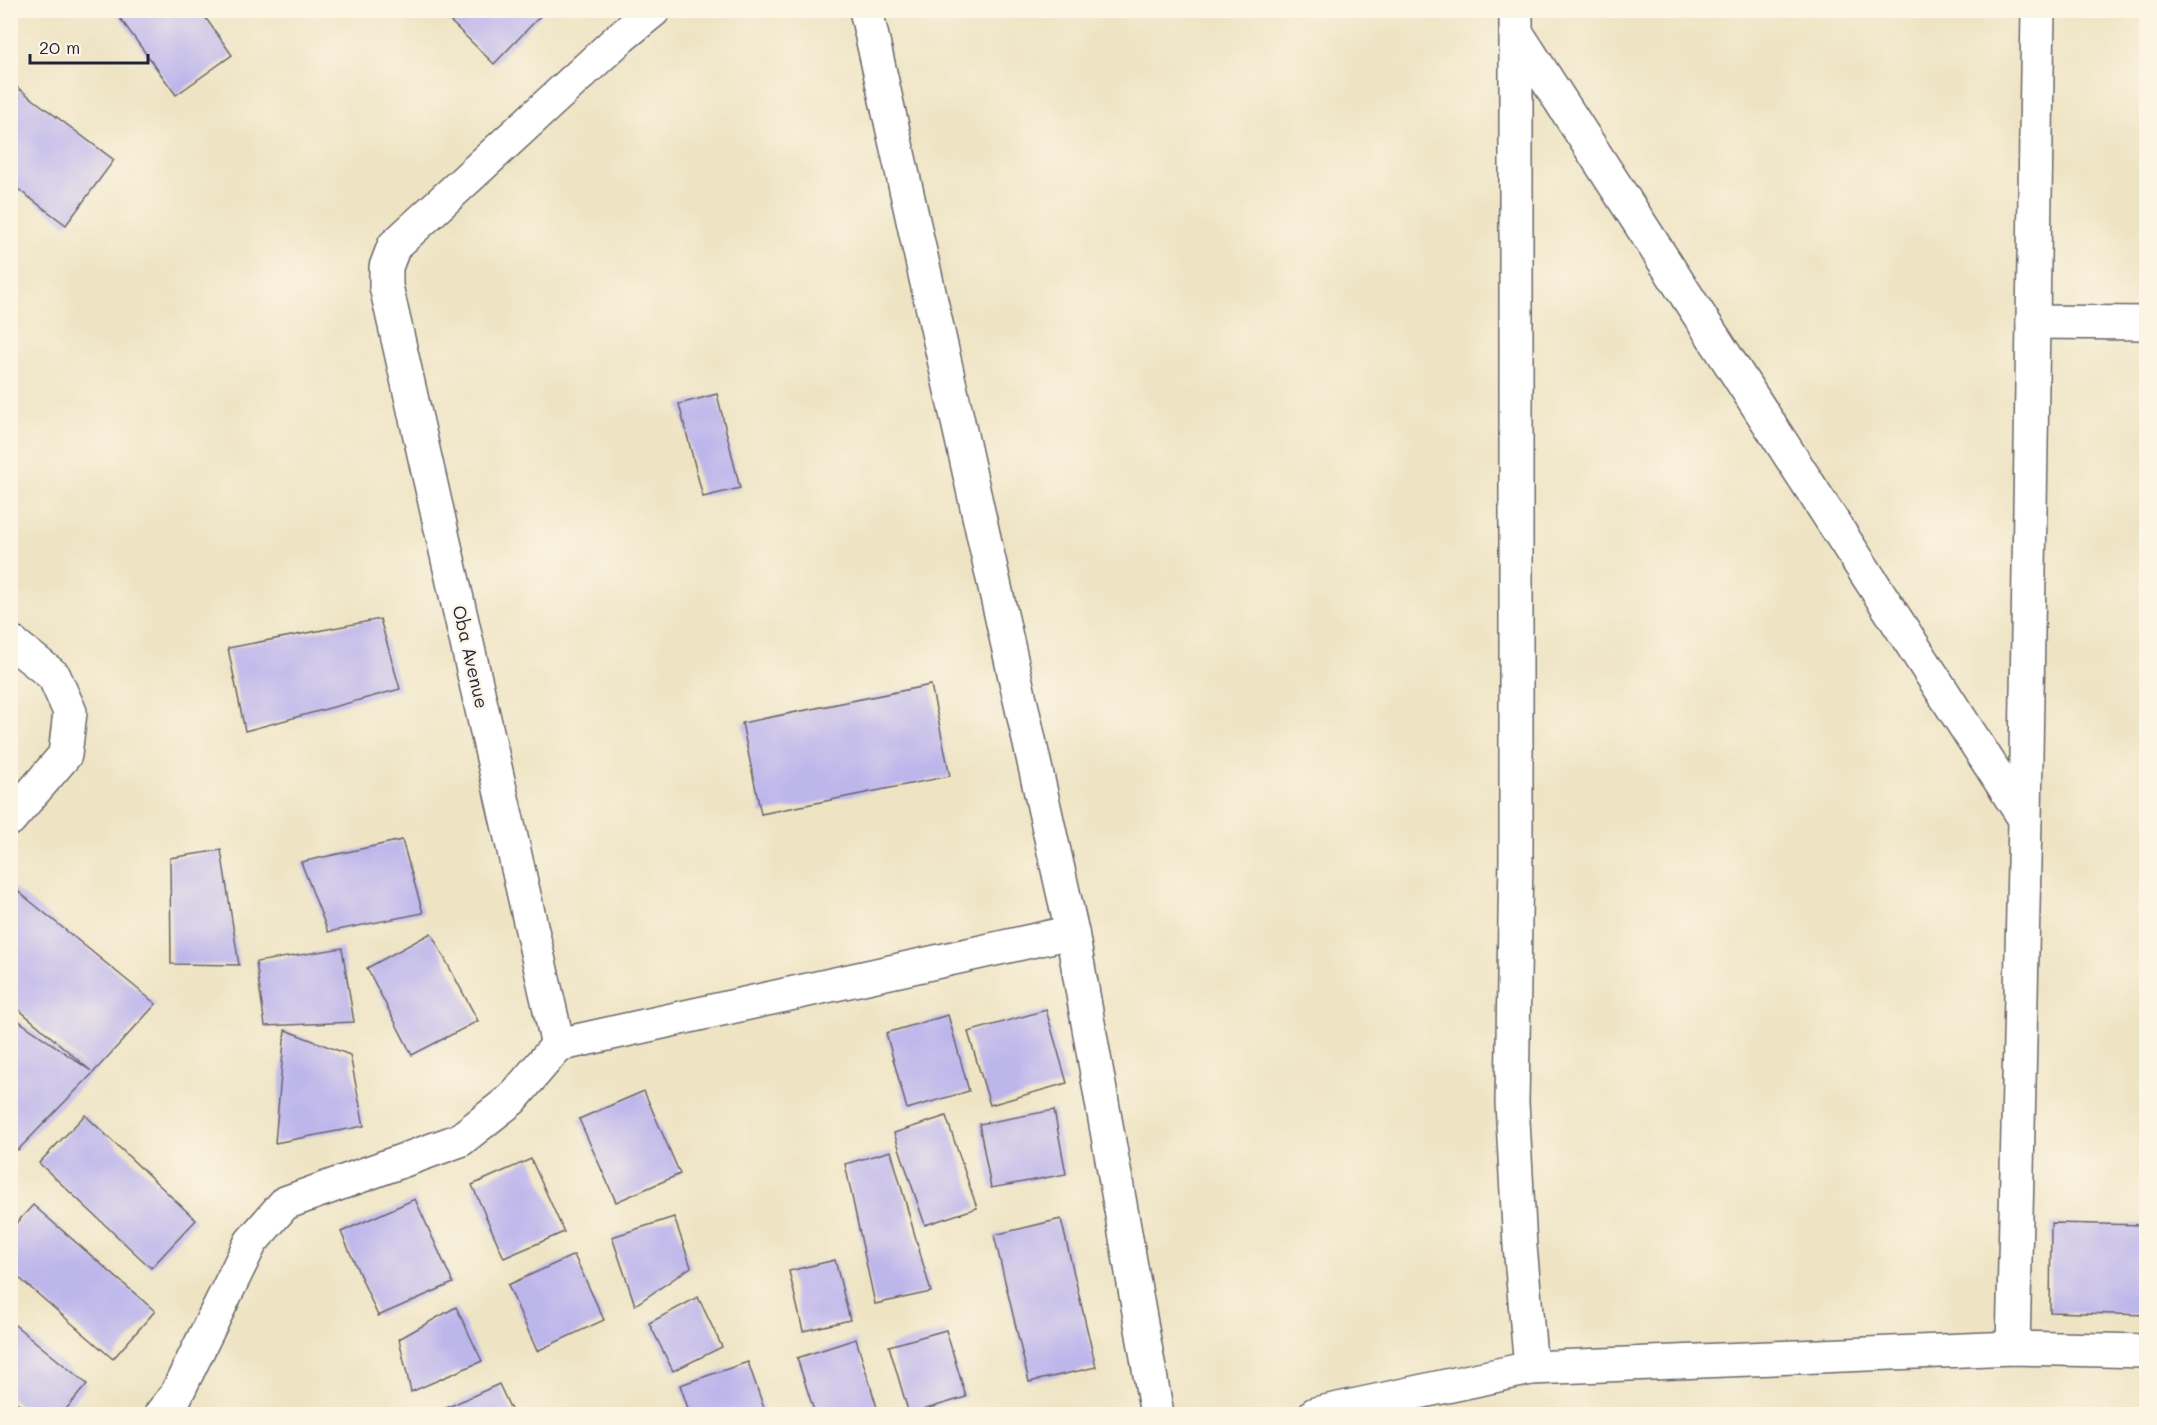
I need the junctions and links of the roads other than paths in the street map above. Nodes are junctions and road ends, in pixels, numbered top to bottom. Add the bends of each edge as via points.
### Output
1 (654, 10) edge
2 (866, 10) edge
3 (2038, 10) edge
4 (1516, 21) edge
5 (2033, 322) junction
6 (2146, 322) edge
7 (10, 641) edge
8 (10, 819) edge
9 (2025, 819) junction
10 (1072, 932) junction
11 (558, 1046) junction
12 (2013, 1348) junction
13 (2146, 1350) edge
14 (1531, 1368) junction
15 (162, 1414) edge
16 (1157, 1414) edge
17 (1315, 1414) edge

1 - 11 street, Oba Avenue via 394,246 386,267 389,297
2 - 10 street
3 - 5 street
4 - 9 street
4 - 14 street via 1516,856 1512,1103
5 - 6 street
5 - 9 street
7 - 8 street via 54,676 70,712 65,755
9 - 12 street
10 - 11 street
10 - 16 street
11 - 15 street via 512,1099 460,1140 285,1203 251,1242 176,1397
12 - 13 street
12 - 14 street
14 - 17 street

